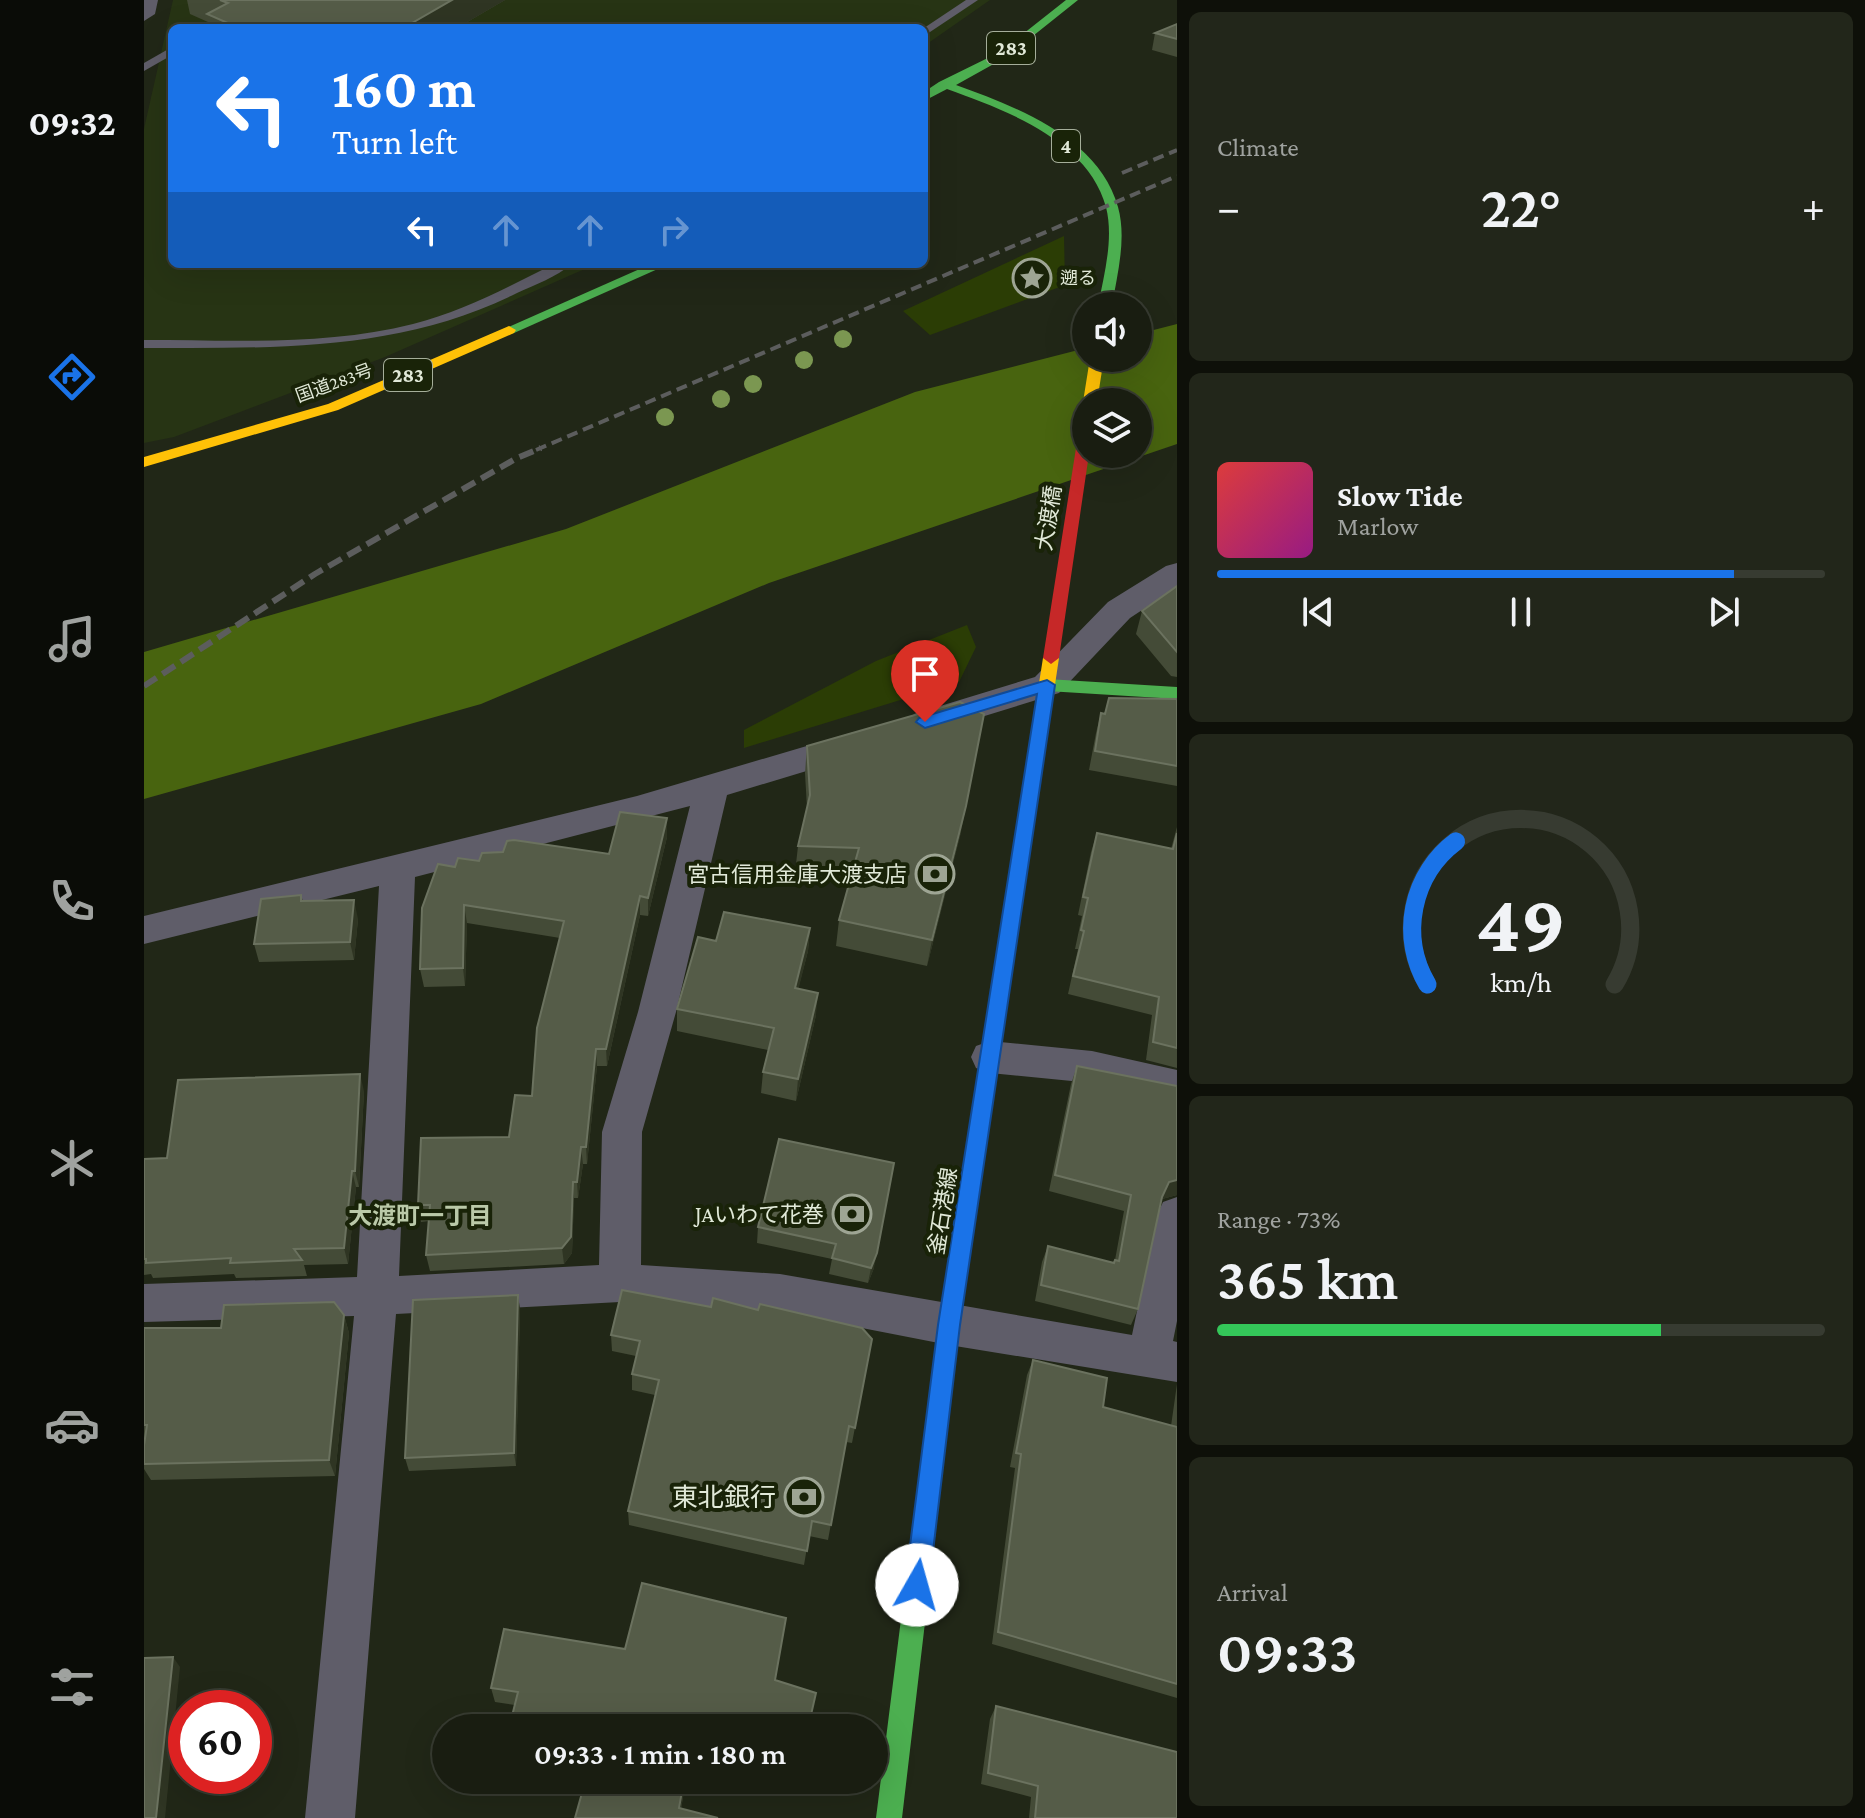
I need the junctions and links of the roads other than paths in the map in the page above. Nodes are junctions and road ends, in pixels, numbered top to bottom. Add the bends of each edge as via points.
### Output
1 (147, 0) edge
2 (973, 0) edge
3 (1073, 0) edge
4 (144, 14) edge
5 (928, 30) edge
6 (971, 50) dead end
7 (168, 53) edge
8 (144, 68) edge
9 (943, 84) junction
10 (928, 94) edge
11 (556, 268) edge
12 (653, 268) edge
13 (1107, 292) edge
14 (144, 344) edge
15 (144, 462) edge
16 (1080, 468) edge
17 (1177, 573) edge
18 (1058, 614) joint
19 (1047, 685) junction
20 (1177, 693) edge
21 (712, 787) junction
22 (398, 866) junction
23 (144, 930) edge
24 (990, 1057) junction
25 (1177, 1086) edge
26 (1177, 1215) edge
27 (620, 1283) junction
28 (377, 1296) junction
29 (144, 1303) edge
30 (949, 1325) junction
31 (1163, 1358) edge
32 (330, 1818) edge
33 (889, 1818) edge

1 - 4 street
2 - 5 lane
3 - 9 main road, 283 via 1004,54
6 - 9 main road, 283
7 - 8 lane
9 - 10 main road, 283
9 - 13 main road, 4 via 1001,104 1062,142 1101,182 1112,208
11 - 14 lane via 454,316 388,334 322,343
12 - 15 main road, 国道283号 / 283 via 333,407
16 - 18 main road, 大渡橋
17 - 19 street via 1119,610
18 - 19 main road, 釜石港線
19 - 20 main road
19 - 21 street
19 - 24 main road, 釜石港線
21 - 22 street
21 - 27 street via 622,1132
22 - 23 street
22 - 28 street
24 - 25 street via 1092,1067
24 - 30 main road, 釜石港線
26 - 31 street
27 - 28 street
27 - 30 street via 780,1293
28 - 29 street
28 - 32 street
30 - 31 street
30 - 33 main road, 釜石港線

